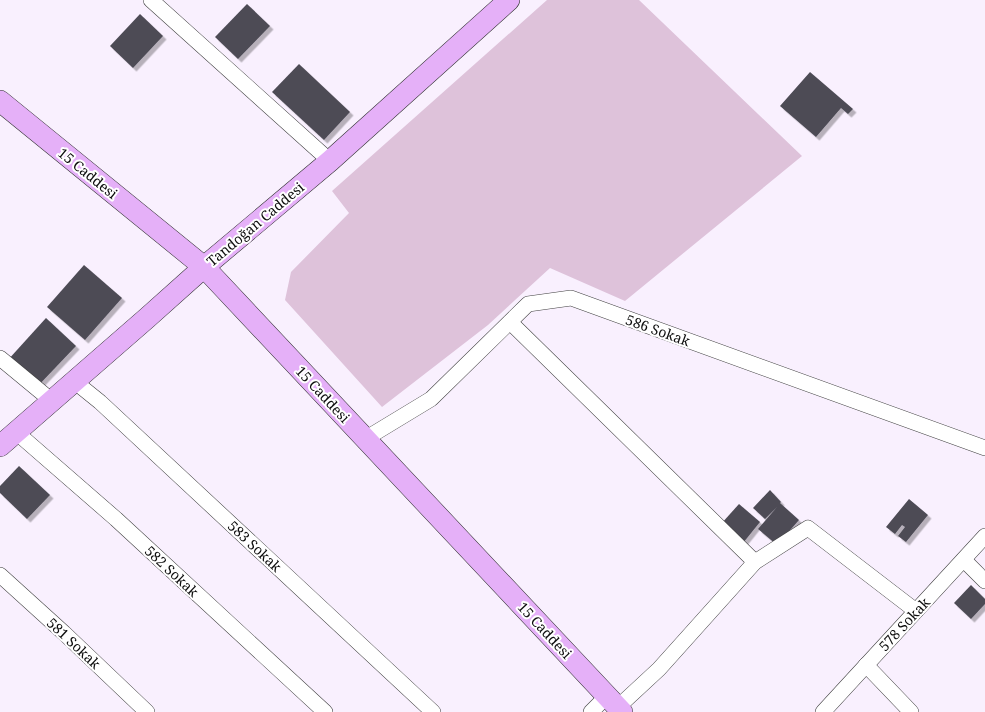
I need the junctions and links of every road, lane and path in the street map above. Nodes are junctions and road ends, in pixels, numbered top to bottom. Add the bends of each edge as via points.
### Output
1 (151, 0) edge
2 (509, 0) edge
3 (0, 102) edge
4 (330, 160) junction
5 (204, 267) junction
6 (510, 322) junction
7 (0, 358) edge
8 (74, 381) junction
9 (52, 401) junction
10 (16, 432) junction
11 (365, 439) junction
12 (0, 446) edge
13 (985, 448) edge
14 (985, 536) edge
15 (964, 560) junction
16 (755, 562) junction
17 (0, 575) edge
18 (985, 581) edge
19 (916, 611) junction
20 (866, 665) junction
21 (616, 705) edge
22 (147, 712) edge
23 (325, 712) edge
24 (433, 712) edge
25 (591, 712) edge
26 (823, 712) edge
27 (911, 712) edge

1 - 4 street
2 - 4 street, Tandoğan Caddesi
3 - 5 street, 15 Caddesi
4 - 5 street, Tandoğan Caddesi
5 - 8 street, Tandoğan Caddesi
5 - 11 street, 15 Caddesi
6 - 11 street, 586 Sokak via 431,399
6 - 13 street, 586 Sokak via 528,304 571,298
6 - 16 street
7 - 9 street
8 - 9 street, Tandoğan Caddesi
8 - 24 street, 583 Sokak via 106,407
9 - 10 street, Tandoğan Caddesi
10 - 12 street, Tandoğan Caddesi
10 - 23 street, 582 Sokak via 116,519
11 - 21 street, 15 Caddesi
14 - 15 street, 578 Sokak
15 - 18 street
15 - 19 street, 578 Sokak
16 - 19 street via 808,528
16 - 21 street via 658,669
17 - 22 street, 581 Sokak
19 - 20 street, 578 Sokak
20 - 26 street, 578 Sokak
20 - 27 street
21 - 25 street

